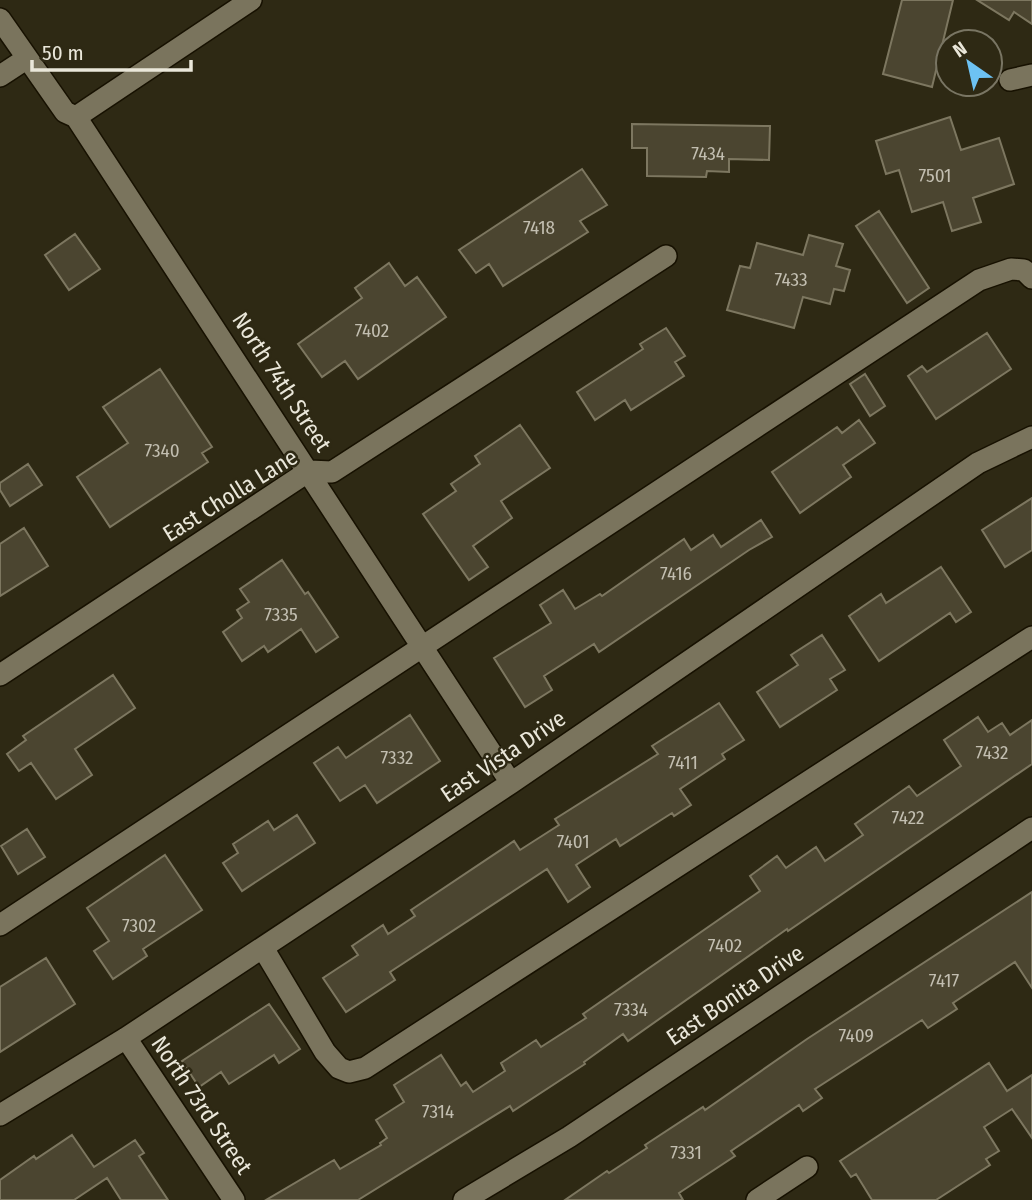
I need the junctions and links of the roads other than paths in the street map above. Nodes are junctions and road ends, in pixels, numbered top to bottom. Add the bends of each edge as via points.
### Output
1 (251, 0) edge
2 (0, 19) edge
3 (26, 59) junction
4 (1032, 75) edge
5 (0, 76) edge
6 (1010, 80) dead end
7 (76, 117) junction
8 (666, 256) dead end
9 (1032, 278) edge
10 (1032, 437) edge
11 (309, 471) junction
12 (1032, 637) edge
13 (422, 646) junction
14 (0, 675) edge
15 (511, 783) junction
16 (1032, 828) edge
17 (0, 925) edge
18 (263, 948) junction
19 (126, 1038) junction
20 (0, 1115) edge
21 (807, 1167) dead end
22 (234, 1200) edge
23 (464, 1200) edge
24 (757, 1200) edge

1 - 7 street
2 - 3 street, North 74th Street
3 - 5 street
3 - 7 street, North 74th Street via 65,112
4 - 6 street
7 - 11 street, North 74th Street
8 - 11 street, East Cholla Lane via 332,472
9 - 13 street via 1024,270 1011,269 979,280
10 - 15 street, East Vista Drive via 978,463
11 - 13 street, North 74th Street
11 - 14 street, East Cholla Lane
12 - 18 street via 365,1068 349,1072 332,1060
13 - 15 street, North 74th Street
13 - 17 street
15 - 18 street, East Vista Drive
16 - 23 street, East Bonita Drive via 569,1137
18 - 19 street, East Vista Drive
19 - 20 street, East Vista Drive
19 - 22 street, North 73rd Street
21 - 24 street

